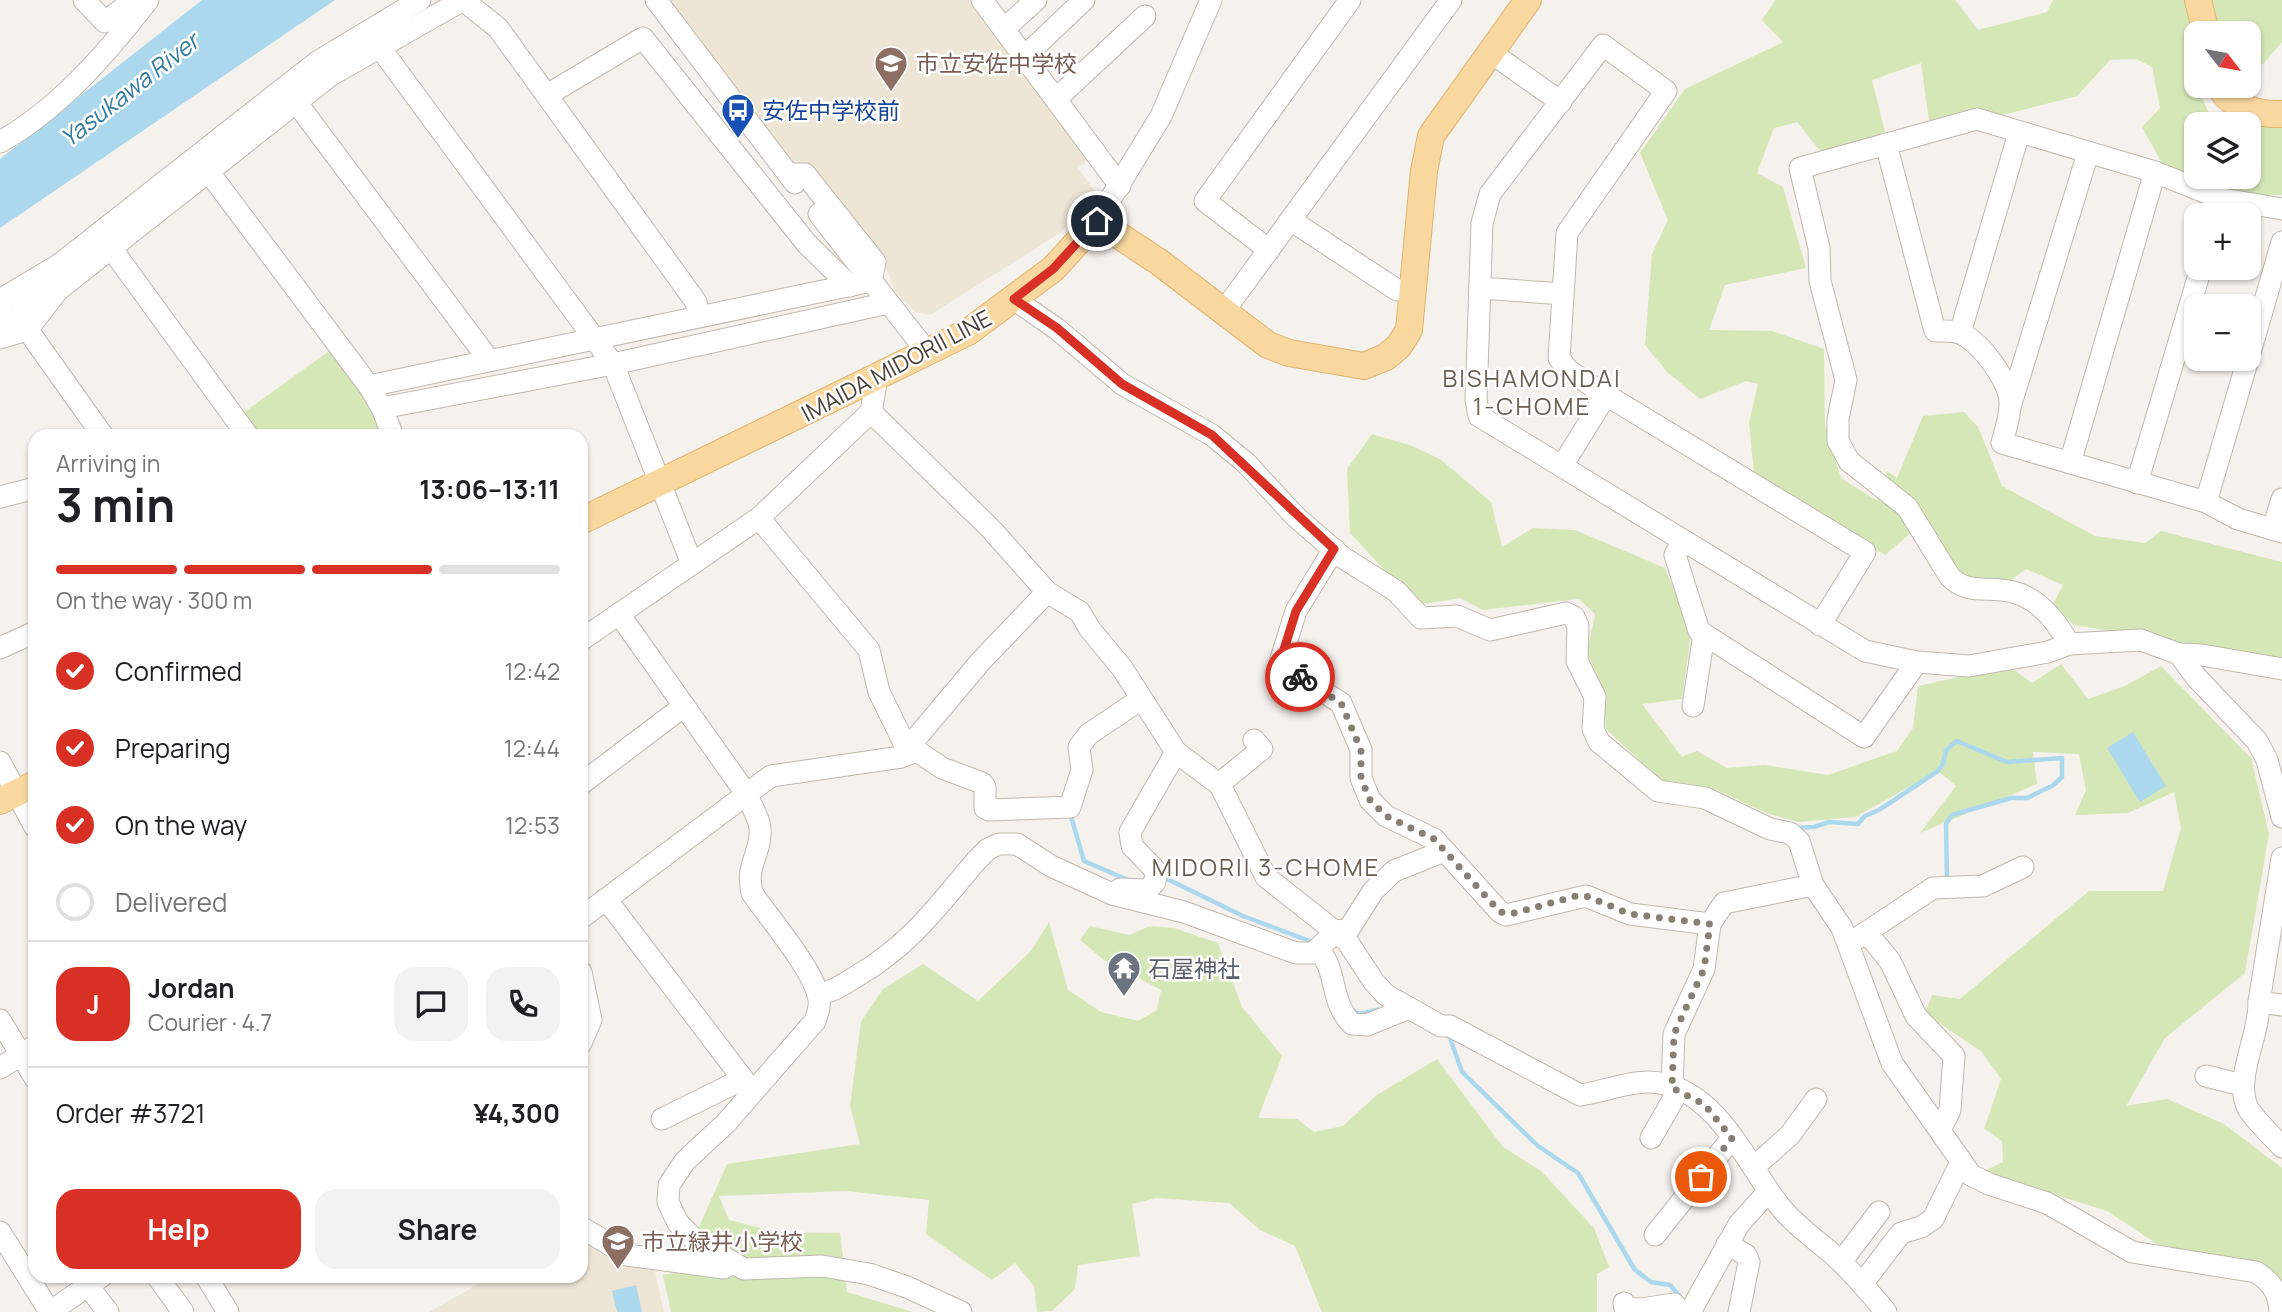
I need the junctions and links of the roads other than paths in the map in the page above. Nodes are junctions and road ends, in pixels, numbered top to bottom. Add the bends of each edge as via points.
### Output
1 (84, 0) edge
2 (134, 0) edge
3 (148, 0) edge
4 (421, 0) edge
5 (656, 0) edge
6 (982, 0) edge
7 (1036, 0) edge
8 (1084, 0) edge
9 (1211, 0) edge
10 (1350, 0) edge
11 (1451, 0) edge
12 (1528, 0) edge
13 (2198, 0) edge
14 (1144, 14) edge
15 (2203, 21) edge
16 (1005, 28) junction
17 (381, 48) junction
18 (1490, 52) junction
19 (1026, 56) junction
20 (547, 95) junction
21 (2231, 98) edge
22 (1056, 99) junction
23 (296, 102) junction
24 (1561, 102) junction
25 (2282, 114) edge
26 (2019, 133) junction
27 (0, 142) edge
28 (1886, 144) junction
29 (2088, 153) junction
30 (208, 170) junction
31 (2155, 172) junction
32 (1120, 186) junction
33 (2213, 203) edge
34 (2261, 208) edge
35 (2282, 209) edge
36 (1292, 220) junction
37 (1097, 221) junction
38 (2282, 242) edge
39 (111, 248) junction
40 (1269, 250) junction
41 (60, 264) junction
42 (2197, 280) edge
43 (871, 281) junction
44 (850, 286) junction
45 (1480, 288) junction
46 (1414, 291) junction
47 (1563, 294) junction
48 (1014, 299) junction
49 (0, 300) edge
50 (888, 303) junction
51 (1223, 311) junction
52 (2261, 313) edge
53 (699, 316) junction
54 (15, 322) edge
55 (1960, 333) junction
56 (0, 338) edge
57 (595, 338) junction
58 (928, 353) junction
59 (489, 360) junction
60 (613, 363) junction
61 (2244, 371) edge
62 (877, 378) junction
63 (369, 386) junction
64 (1606, 395) junction
65 (2011, 404) junction
66 (382, 408) junction
67 (871, 412) junction
68 (98, 429) edge
69 (238, 429) edge
70 (390, 429) edge
71 (2070, 463) junction
72 (1562, 466) junction
73 (2137, 482) junction
74 (661, 483) junction
75 (28, 490) edge
76 (0, 497) edge
77 (2282, 499) edge
78 (2206, 502) junction
79 (759, 518) junction
80 (588, 519) edge
81 (2278, 531) edge
82 (1682, 542) junction
83 (1334, 549) junction
84 (692, 564) junction
85 (1047, 592) junction
86 (619, 614) junction
87 (1820, 625) junction
88 (1704, 634) junction
89 (28, 635) edge
90 (588, 635) edge
91 (2069, 644) junction
92 (0, 648) edge
93 (2179, 654) junction
94 (1917, 662) junction
95 (2282, 669) edge
96 (1141, 699) junction
97 (684, 706) junction
98 (1693, 706) dead end
99 (1254, 740) dead end
100 (1176, 752) junction
101 (904, 753) junction
102 (0, 762) edge
103 (588, 779) edge
104 (1219, 784) junction
105 (745, 792) junction
106 (17, 793) edge
107 (28, 814) edge
108 (2282, 817) edge
109 (1444, 851) junction
110 (2282, 858) edge
111 (2023, 867) dead end
112 (1081, 881) junction
113 (1813, 885) junction
114 (606, 899) junction
115 (588, 913) edge
116 (1710, 924) junction
117 (1337, 931) junction
118 (1867, 933) junction
119 (1847, 945) junction
120 (1318, 948) junction
121 (818, 994) junction
122 (2259, 1002) junction
123 (2282, 1005) edge
124 (588, 1006) edge
125 (1409, 1007) junction
126 (0, 1020) edge
127 (588, 1027) edge
128 (28, 1051) edge
129 (0, 1068) edge
130 (2206, 1076) dead end
131 (2242, 1085) junction
132 (747, 1087) junction
133 (1675, 1089) junction
134 (1816, 1099) dead end
135 (662, 1119) dead end
136 (1940, 1130) junction
137 (1651, 1138) dead end
138 (1732, 1138) junction
139 (2282, 1147) edge
140 (1961, 1162) junction
141 (1754, 1167) junction
142 (1768, 1192) junction
143 (1879, 1212) dead end
144 (588, 1231) edge
145 (0, 1233) edge
146 (1655, 1235) dead end
147 (1727, 1244) junction
148 (1841, 1262) junction
149 (733, 1263) junction
150 (28, 1277) edge
151 (32, 1283) edge
152 (92, 1283) edge
153 (96, 1283) edge
154 (162, 1283) edge
155 (210, 1283) edge
156 (1862, 1284) junction
157 (1624, 1303) dead end
158 (50, 1312) edge
159 (108, 1312) edge
160 (183, 1312) edge
161 (228, 1312) edge
162 (961, 1312) edge
163 (1680, 1312) edge
164 (1690, 1312) edge
165 (1739, 1312) edge
166 (1886, 1312) edge
167 (2280, 1312) edge

1 - 2 street via 105,22
3 - 27 street via 105,55 22,130
4 - 41 street via 317,62
5 - 43 street
6 - 16 street
7 - 16 street
8 - 19 street
9 - 32 street via 1161,116
10 - 40 street via 1205,201
11 - 36 street
12 - 18 main road
13 - 15 main road
14 - 22 street
16 - 19 street
17 - 20 street via 463,0 498,28
17 - 23 street via 331,75
17 - 57 street
18 - 24 street
18 - 46 main road via 1432,135 1424,171
19 - 22 street
20 - 44 street via 643,38 807,244
20 - 53 street via 696,302
21 - 25 main road via 2247,109
22 - 32 street
23 - 30 street
23 - 59 street
24 - 45 street via 1490,194 1482,223
24 - 47 street via 1603,45 1666,91 1567,233
26 - 28 street via 1977,119
26 - 29 street
26 - 55 street
28 - 55 street via 1936,331
28 - 91 street via 1800,168 1819,248 1820,281 1846,380 1838,441 1849,461 1907,507 1959,586 2012,591 2027,598 2057,623
29 - 31 street
29 - 65 street
30 - 39 street
30 - 63 street
31 - 33 street
31 - 71 street
32 - 37 street
34 - 35 street
36 - 40 street
36 - 46 street via 1396,290
37 - 48 main road, IMAIDA MIDORII LINE via 1053,269
37 - 51 main road
38 - 52 street
39 - 54 street
39 - 69 street
40 - 51 street
41 - 49 street
41 - 54 street
42 - 73 street
43 - 44 street
43 - 50 street
44 - 53 street
45 - 47 street
45 - 72 street via 1479,415
46 - 51 main road via 1409,330 1399,346 1364,366 1268,345
47 - 64 street via 1559,358 1568,370
48 - 58 main road, IMAIDA MIDORII LINE
48 - 83 street via 1057,328 1122,384 1212,435
50 - 58 street
50 - 60 street
53 - 57 street
54 - 56 street
54 - 68 street
55 - 65 street via 1991,360
57 - 59 street
57 - 60 street
58 - 62 main road, IMAIDA MIDORII LINE
59 - 63 street
60 - 66 street
60 - 74 street
61 - 78 street
62 - 67 street
62 - 74 main road, IMAIDA MIDORII LINE
63 - 66 street
64 - 72 street
64 - 87 street via 1865,552
65 - 71 street via 2002,443
66 - 70 street
67 - 79 street
67 - 85 street via 991,528
71 - 73 street
72 - 82 street
73 - 78 street
74 - 80 main road, IMAIDA MIDORII LINE
74 - 84 street
75 - 76 street
77 - 81 street
78 - 81 street via 2238,519
79 - 84 street
79 - 101 street via 869,650 879,692
82 - 87 street
82 - 88 street via 1675,555 1699,631
83 - 109 street via 1296,611 1281,659 1283,666 1341,703 1361,750 1361,778 1370,800 1386,816 1434,839
83 - 113 street via 1396,591 1421,618 1457,616 1490,630 1566,613 1574,617 1577,662 1595,697 1593,729 1598,742 1658,791 1705,797 1770,829 1790,833 1804,850
84 - 86 street
85 - 96 street via 1080,612
85 - 101 street
86 - 90 street
86 - 97 street
87 - 94 street via 1865,651
88 - 94 street via 1864,737
88 - 98 street
89 - 92 street
91 - 93 street via 2141,640
91 - 94 street via 1969,666
93 - 95 street
93 - 108 street via 2257,741 2267,760
96 - 100 street
96 - 101 street via 1089,734 1079,747 1082,770 1070,807 989,810 982,783 942,768 917,751
97 - 103 street
97 - 105 street
99 - 104 street via 1262,749
100 - 104 street
100 - 112 street via 1130,832 1132,845 1156,871 1156,882 1147,890 1131,891
101 - 105 street via 771,776
102 - 106 street
104 - 117 street via 1266,877
105 - 114 street
105 - 121 street via 760,825 760,842 748,877 752,893
106 - 107 street
109 - 116 street via 1506,915 1586,896 1630,914
109 - 117 street via 1394,871 1373,891 1349,929
110 - 122 street
111 - 118 street via 1983,886 1933,888
112 - 120 street via 1296,953 1313,953
112 - 121 street via 1017,844 999,844 988,849 909,940 842,985
113 - 116 street via 1724,903
113 - 119 street via 1842,928
114 - 115 street
114 - 132 street
116 - 133 street via 1704,969 1674,1034
117 - 120 street
117 - 125 street via 1386,995
118 - 119 street
118 - 136 street via 1890,961 1916,1016 1954,1056 1949,1113
119 - 136 street via 1892,1063
120 - 125 street via 1326,958 1334,994 1352,1024 1367,1025
121 - 132 street via 815,1021
122 - 123 street
122 - 131 street via 2260,1022
124 - 127 street
125 - 133 street via 1580,1095 1647,1082
126 - 128 street
128 - 129 street
130 - 131 street
131 - 139 street via 2250,1112
132 - 135 street
132 - 149 street via 669,1185 668,1202 678,1223 695,1240
133 - 137 street
133 - 138 street via 1704,1104
134 - 141 street via 1790,1136
136 - 140 street
138 - 141 street
138 - 146 street
140 - 156 street via 1933,1219 1900,1233
140 - 167 street via 1971,1175 2047,1203 2132,1252 2256,1272 2269,1280
141 - 142 street
142 - 147 street
142 - 148 street
143 - 148 street
144 - 149 street via 627,1255 724,1268
145 - 150 street
147 - 164 street
147 - 165 street via 1746,1255 1749,1262
148 - 156 street
149 - 162 street via 744,1269 822,1266 869,1274
151 - 158 street
152 - 158 street
153 - 159 street
154 - 160 street
155 - 161 street
156 - 166 street
157 - 163 street via 1625,1308 1641,1310 1674,1304

